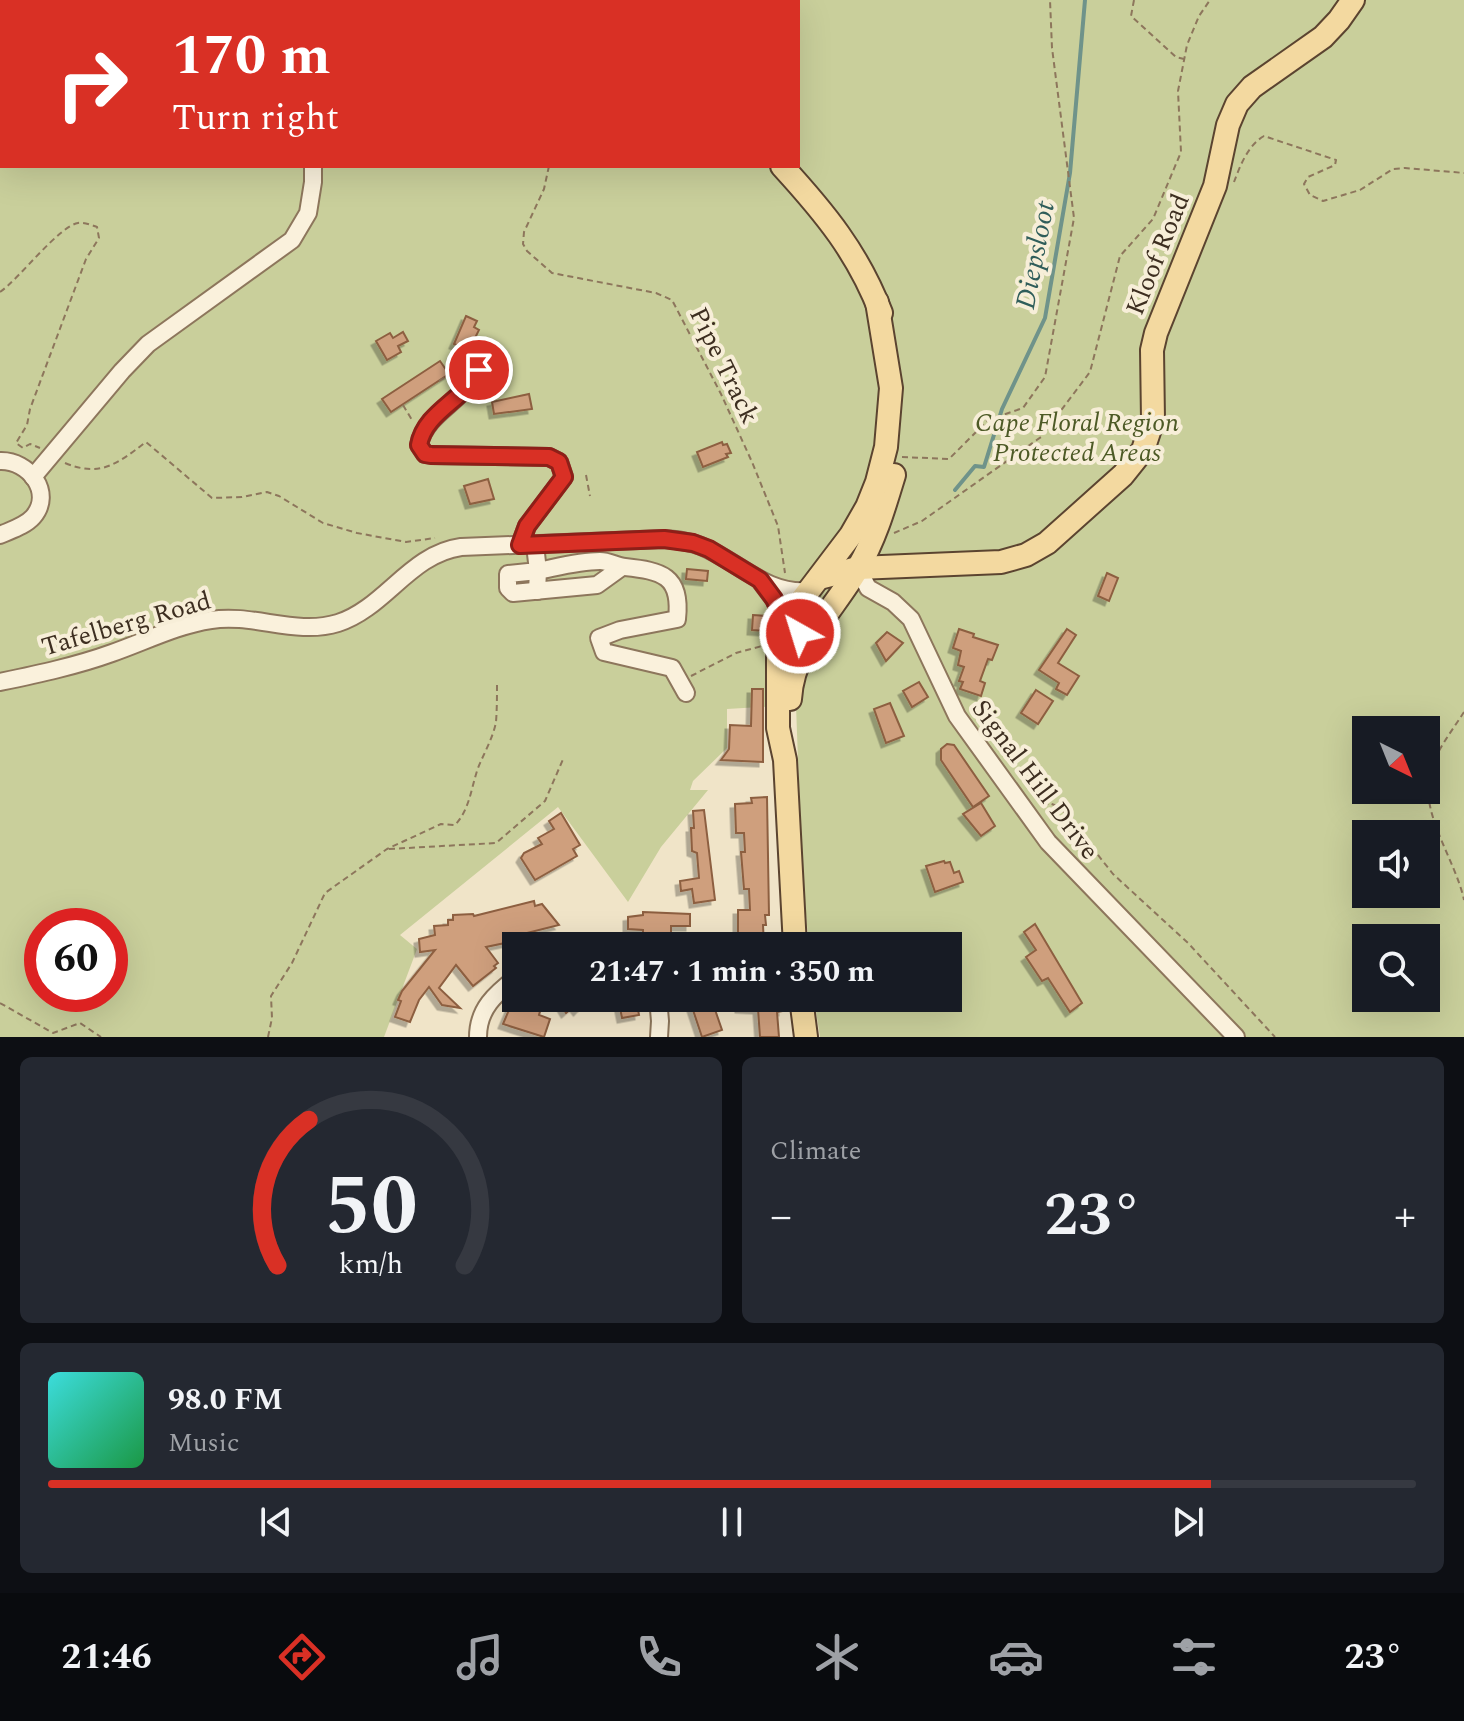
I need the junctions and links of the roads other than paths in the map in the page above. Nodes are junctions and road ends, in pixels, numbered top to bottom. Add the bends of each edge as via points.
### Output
1 (1353, 0) edge
2 (313, 168) edge
3 (784, 168) edge
4 (877, 302) junction
5 (479, 355) dead end
6 (0, 461) edge
7 (33, 477) junction
8 (0, 535) edge
9 (534, 545) junction
10 (586, 562) junction
11 (622, 567) junction
12 (858, 568) junction
13 (543, 570) junction
14 (760, 580) junction
15 (592, 586) junction
16 (805, 586) junction
17 (537, 591) junction
18 (834, 604) junction
19 (785, 622) junction
20 (818, 628) junction
21 (0, 682) edge
22 (683, 688) road end
23 (785, 760) junction
24 (794, 932) edge
25 (502, 990) edge
26 (659, 1012) edge
27 (803, 1012) edge
28 (478, 1037) edge
29 (659, 1037) edge
30 (806, 1037) edge
31 (1236, 1037) edge

1 - 12 main road, Kloof Road via 1323,37 1241,98 1228,125 1213,190 1154,338 1151,427 1128,470 1047,543 1020,557 991,563
2 - 7 street via 308,213 292,240 148,344
3 - 4 main road via 845,240
4 - 12 main road via 901,378 902,426 894,475
4 - 16 main road via 891,388 886,447 867,507 851,535
5 - 9 street via 472,381 430,421 419,445 431,455 549,457 559,462 564,477 527,526
6 - 7 street via 20,463
7 - 8 street via 40,494 35,515
9 - 13 street
9 - 14 street, Tafelberg Road via 686,541
9 - 21 street, Tafelberg Road via 442,552 336,624 310,628 210,620 82,663
10 - 11 street via 604,560
10 - 13 street
10 - 15 street
11 - 15 street
11 - 22 street via 666,577 677,596 677,619 599,638 604,652 672,668
12 - 16 main road, Kloof Road
12 - 18 main road
12 - 31 street, Signal Hill Drive via 868,588 911,619 957,716 1061,857
13 - 17 street
13 - 17 street via 508,574 513,593
14 - 16 street, Tafelberg Road
14 - 19 street, Tafelberg Road
15 - 17 street
16 - 18 main road via 826,589
16 - 19 main road
18 - 20 main road
19 - 20 main road via 800,633
19 - 23 main road via 778,645 778,728
20 - 23 main road via 792,677
23 - 24 main road
25 - 28 street via 485,1008
26 - 29 street
27 - 30 main road

